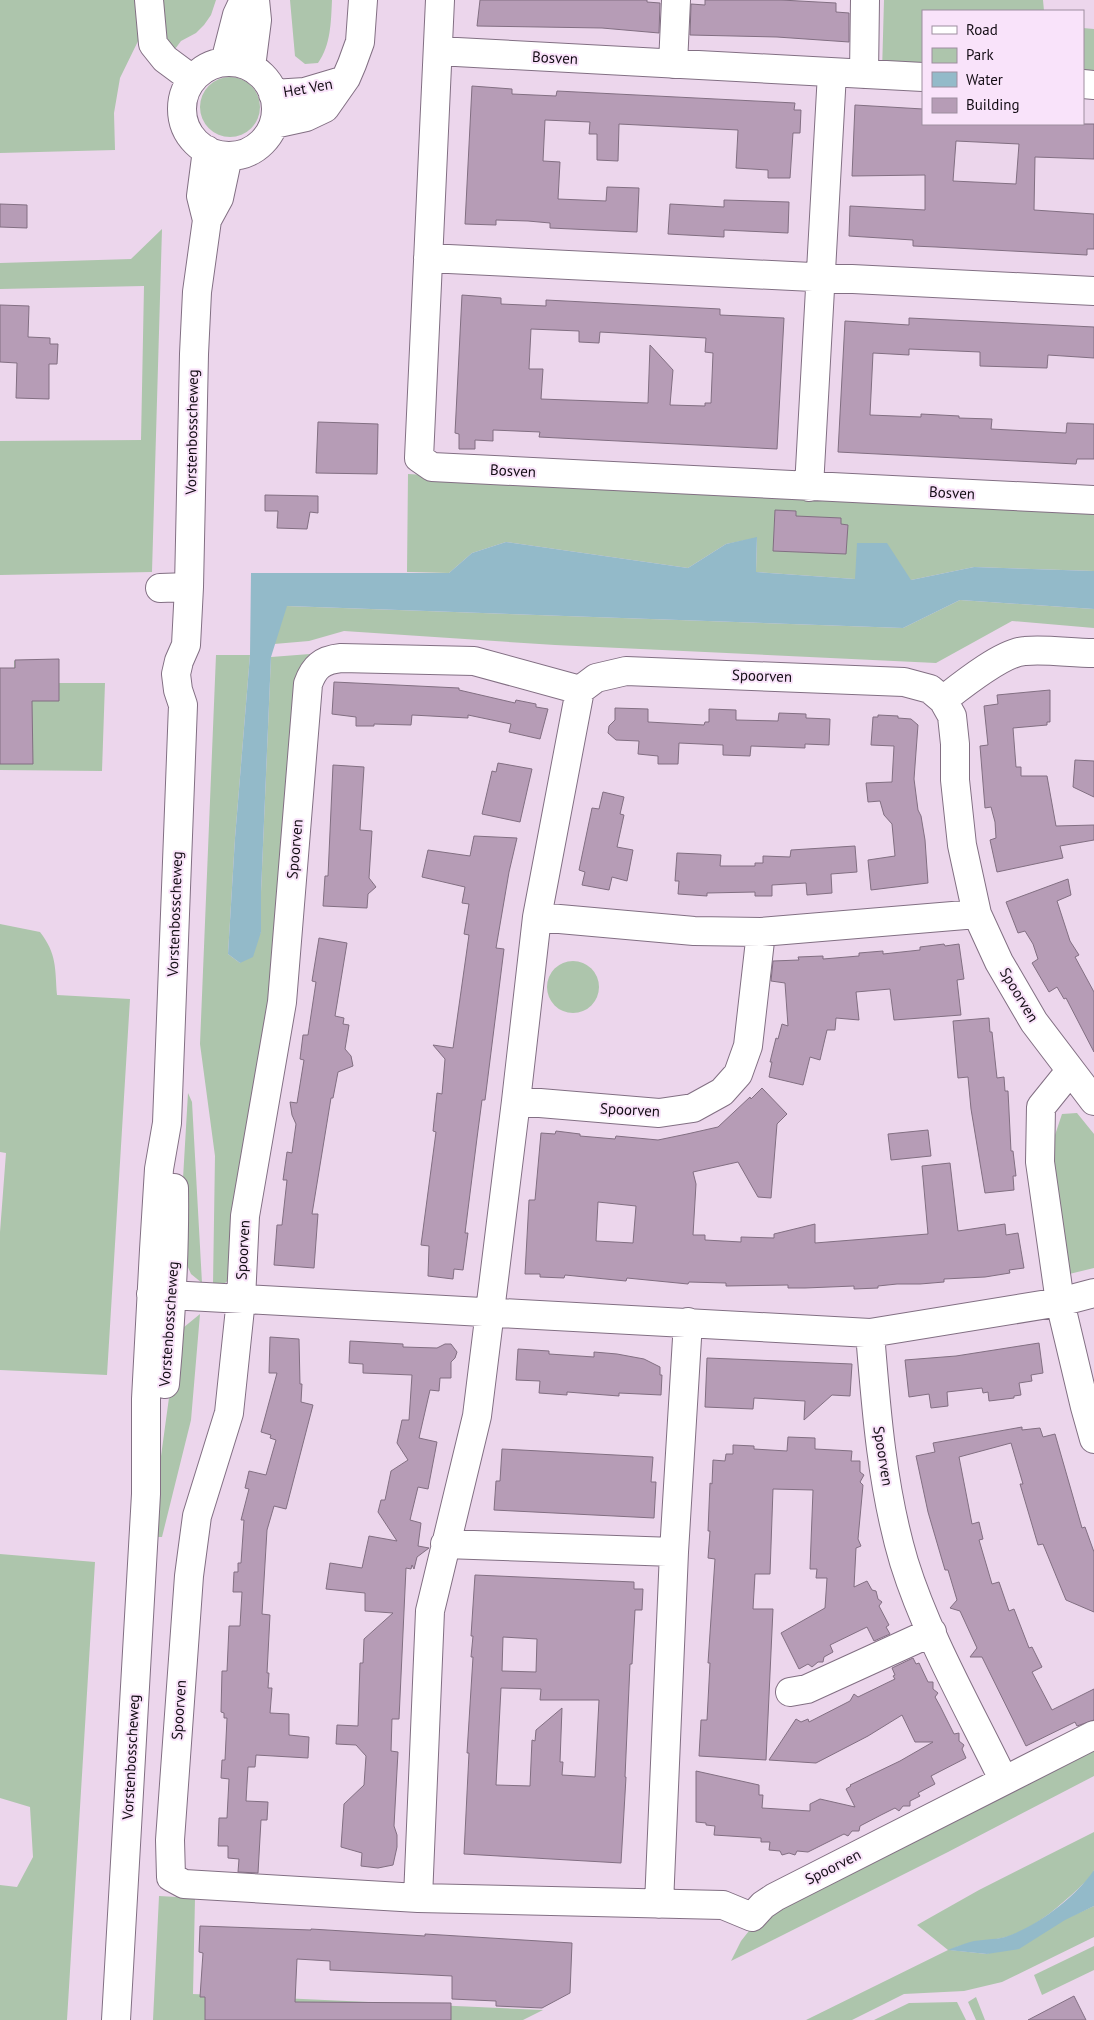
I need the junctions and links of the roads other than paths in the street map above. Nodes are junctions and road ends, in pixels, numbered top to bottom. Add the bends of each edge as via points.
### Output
1 (149, 0) edge
2 (244, 0) edge
3 (255, 0) edge
4 (363, 0) edge
5 (440, 0) edge
6 (676, 0) edge
7 (865, 0) edge
8 (438, 51) junction
9 (238, 64) junction
10 (673, 64) junction
11 (832, 73) junction
12 (864, 74) junction
13 (922, 77) edge
14 (192, 79) junction
15 (342, 82) junction
16 (274, 94) junction
17 (274, 124) junction
18 (217, 153) junction
19 (428, 258) junction
20 (820, 278) junction
21 (1094, 291) edge
22 (809, 487) junction
23 (1094, 500) edge
24 (189, 587) junction
25 (160, 588) dead end
26 (1094, 653) edge
27 (580, 690) junction
28 (944, 700) junction
29 (977, 914) junction
30 (537, 916) junction
31 (761, 932) junction
32 (1070, 1071) junction
33 (516, 1101) junction
34 (1094, 1102) edge
35 (1094, 1293) edge
36 (162, 1295) junction
37 (241, 1300) junction
38 (1060, 1302) junction
39 (490, 1312) junction
40 (688, 1322) junction
41 (870, 1333) junction
42 (1094, 1439) edge
43 (445, 1544) junction
44 (674, 1552) junction
45 (932, 1632) junction
46 (790, 1692) dead end
47 (1094, 1735) edge
48 (1003, 1779) junction
49 (418, 1898) junction
50 (659, 1904) junction
51 (116, 2020) edge

1 - 14 street via 153,44 165,59
2 - 9 street via 237,15
3 - 9 street via 257,20
4 - 15 street, Het Ven via 360,42
5 - 8 street, Bosven
6 - 10 street
7 - 12 street
8 - 10 street, Bosven
8 - 19 street, Bosven
9 - 14 street via 207,67
9 - 16 street via 262,74
10 - 11 street, Bosven
11 - 12 street, Bosven
11 - 20 street
12 - 13 street, Bosven
14 - 18 street via 184,93 184,124 192,138
15 - 16 street, Het Ven via 305,92
15 - 17 street, Het Ven via 325,108 306,117
16 - 17 street
17 - 18 street via 268,136 246,153
18 - 24 street, Vorstenbosscheweg via 201,196 207,220 194,354
19 - 20 street
19 - 22 street, Bosven via 418,446 419,458 432,467
20 - 21 street
20 - 22 street
22 - 23 street, Bosven
24 - 25 street
24 - 36 street, Vorstenbosscheweg via 186,645 176,674 183,705 167,1123 174,1175 175,1250
26 - 28 street via 1024,651 1013,654 981,672
27 - 28 street, Spoorven via 596,678 626,671 904,682 930,689
27 - 30 street
27 - 37 street, Spoorven via 474,661 341,658 320,663 312,672 308,684 282,1002 245,1216
28 - 29 street, Spoorven via 952,716 962,845
29 - 31 street
29 - 32 street, Spoorven via 999,962 1034,1022
30 - 31 street via 694,932
30 - 33 street
31 - 33 street, Spoorven via 748,1046 738,1074 722,1092 693,1108 659,1113
32 - 34 street, Spoorven
32 - 38 street via 1041,1107 1040,1162
33 - 39 street
35 - 38 street, Spoorven
36 - 37 street, Spoorven
36 - 51 street, Vorstenbosscheweg via 163,1402 146,1494
37 - 39 street, Spoorven
37 - 49 street, Spoorven via 229,1413 197,1516 189,1576 170,1840 171,1877 184,1884
38 - 41 street, Spoorven
38 - 42 street
39 - 40 street, Spoorven
39 - 43 street via 477,1416
40 - 41 street, Spoorven
40 - 44 street
41 - 45 street, Spoorven via 887,1487 904,1561
43 - 44 street
43 - 49 street via 430,1611
44 - 50 street
45 - 46 street via 807,1689
45 - 48 street, Spoorven
47 - 48 street, Spoorven
48 - 50 street, Spoorven via 775,1897 752,1916 723,1906
49 - 50 street, Spoorven

